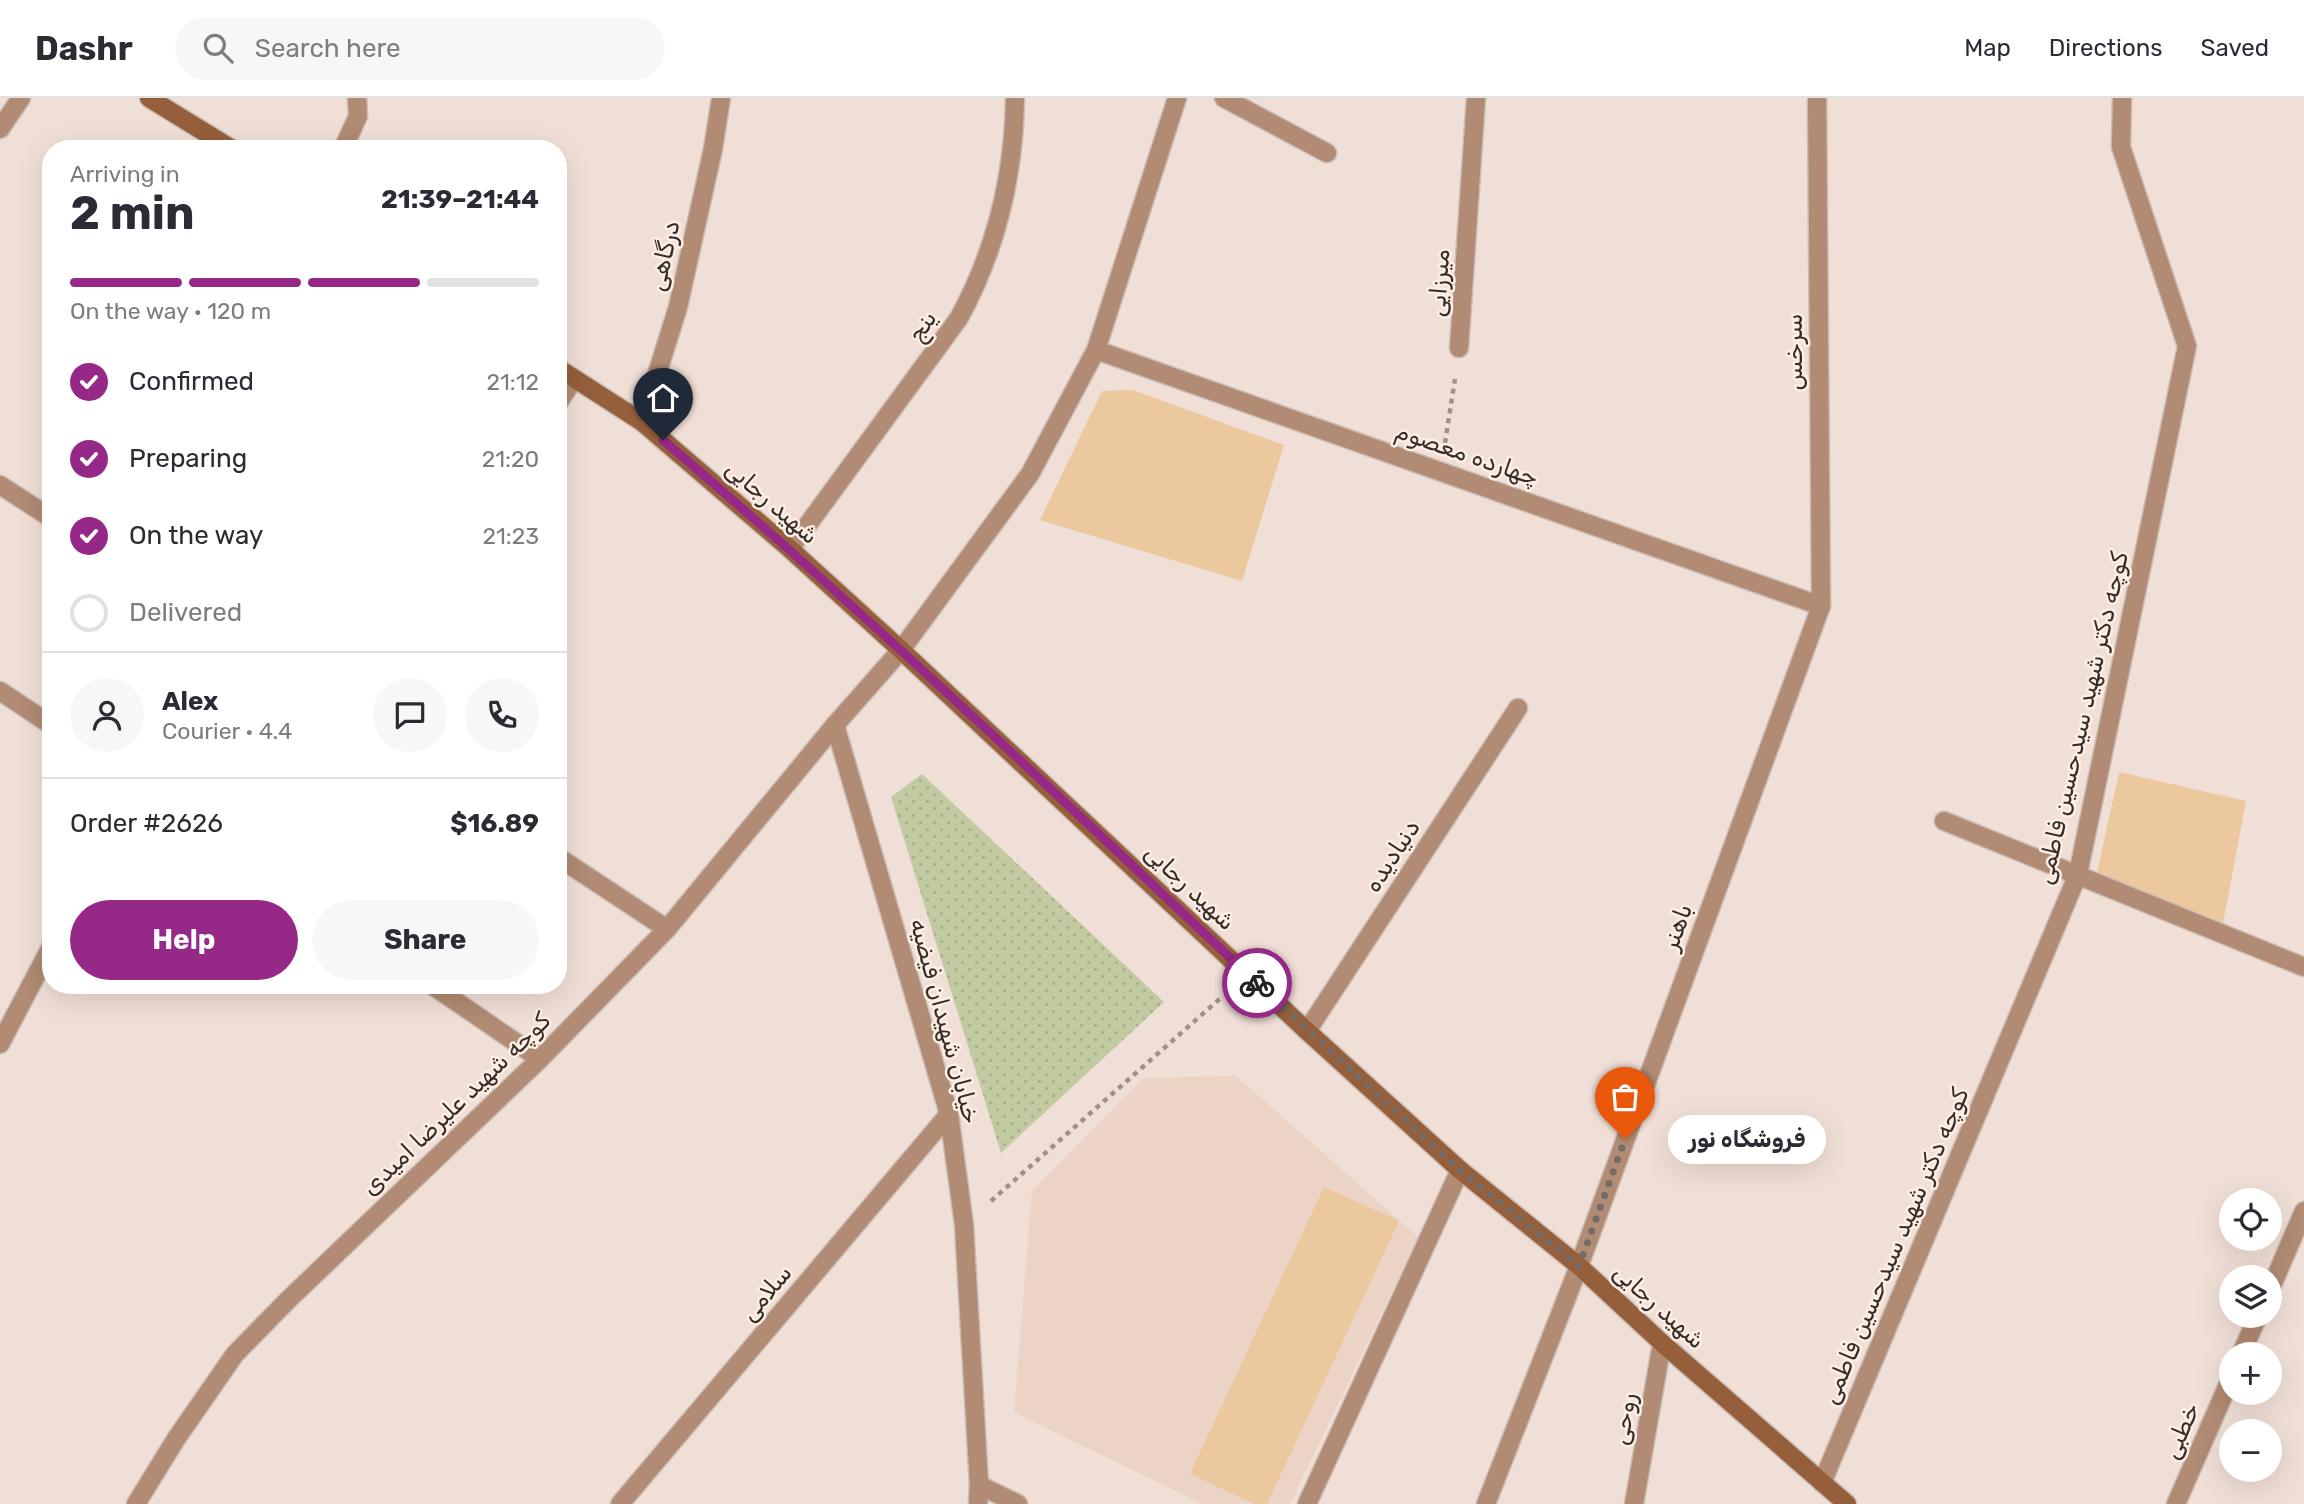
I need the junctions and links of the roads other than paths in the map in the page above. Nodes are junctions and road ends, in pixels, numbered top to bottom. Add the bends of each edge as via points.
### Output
1 (21, 98) edge
2 (149, 98) edge
3 (357, 98) edge
4 (721, 98) edge
5 (1015, 98) edge
6 (1177, 98) edge
7 (1224, 98) edge
8 (1476, 98) edge
9 (1817, 98) edge
10 (2122, 98) edge
11 (0, 129) edge
12 (217, 140) edge
13 (347, 140) edge
14 (1327, 153) dead end
15 (1459, 348) road end
16 (1096, 350) junction
17 (567, 374) edge
18 (574, 379) junction
19 (567, 390) edge
20 (642, 422) junction
21 (0, 485) edge
22 (42, 512) edge
23 (790, 549) junction
24 (1821, 606) junction
25 (901, 650) junction
26 (0, 691) edge
27 (1518, 708) dead end
28 (42, 719) edge
29 (835, 725) junction
30 (1944, 821) dead end
31 (567, 863) edge
32 (2078, 874) junction
33 (667, 929) junction
34 (42, 964) edge
35 (2304, 967) edge
36 (445, 994) edge
37 (1307, 1031) junction
38 (0, 1044) edge
39 (540, 1059) junction
40 (949, 1114) junction
41 (1460, 1170) junction
42 (2304, 1211) edge
43 (2281, 1265) edge
44 (1579, 1266) junction
45 (1662, 1343) junction
46 (2219, 1405) edge
47 (1822, 1483) junction
48 (979, 1485) junction
49 (136, 1504) edge
50 (620, 1504) edge
51 (978, 1504) edge
52 (1018, 1504) edge
53 (1307, 1504) edge
54 (1486, 1504) edge
55 (1634, 1504) edge
56 (1847, 1504) edge
57 (2176, 1504) edge

1 - 11 street
2 - 12 street
3 - 13 street via 358,116
4 - 20 street, درگاهی via 678,307
5 - 23 street, ینج via 1015,136 997,229 975,288 959,318
6 - 16 street, کوچه شهید علیرضا امیدی
7 - 14 street
8 - 15 street, میرزایی
9 - 24 street, سرخس
10 - 32 street, کوچه دکتر شهید سیدحسین فاطمی via 2121,147 2187,346
16 - 24 street, چهارده معصوم
16 - 25 street, کوچه شهید علیرضا امیدی via 1030,474
17 - 18 street, شهید رجایی
18 - 19 street
18 - 20 street, شهید رجایی
20 - 23 street, شهید رجایی
21 - 22 street
23 - 25 street, شهید رجایی
24 - 44 street, باهنر
25 - 29 street, کوچه شهید علیرضا امیدی
25 - 37 street, شهید رجایی
26 - 28 street
27 - 37 street, دنیادیده
29 - 33 street, کوچه شهید علیرضا امیدی
29 - 40 street, خیابان شهیدان فیضیه
30 - 32 street
31 - 33 street
32 - 35 street
32 - 47 street, کوچه دکتر شهید سیدحسین فاطمی
33 - 39 street, کوچه شهید علیرضا امیدی
34 - 38 street
36 - 39 street
37 - 41 street, شهید رجایی
39 - 49 street, کوچه شهید علیرضا امیدی via 235,1354
40 - 48 street, خیابان شهیدان فیضیه via 964,1225
40 - 50 street, سلامی
41 - 44 street, شهید رجایی
41 - 53 street
42 - 43 street
44 - 45 street, شهید رجایی
44 - 54 street, باهنر
45 - 47 street, شهید رجایی
45 - 55 street, روحی
46 - 57 street, خطبی
47 - 56 street, شهید رجایی
48 - 51 street, خیابان شهیدان فیضیه
48 - 52 street

